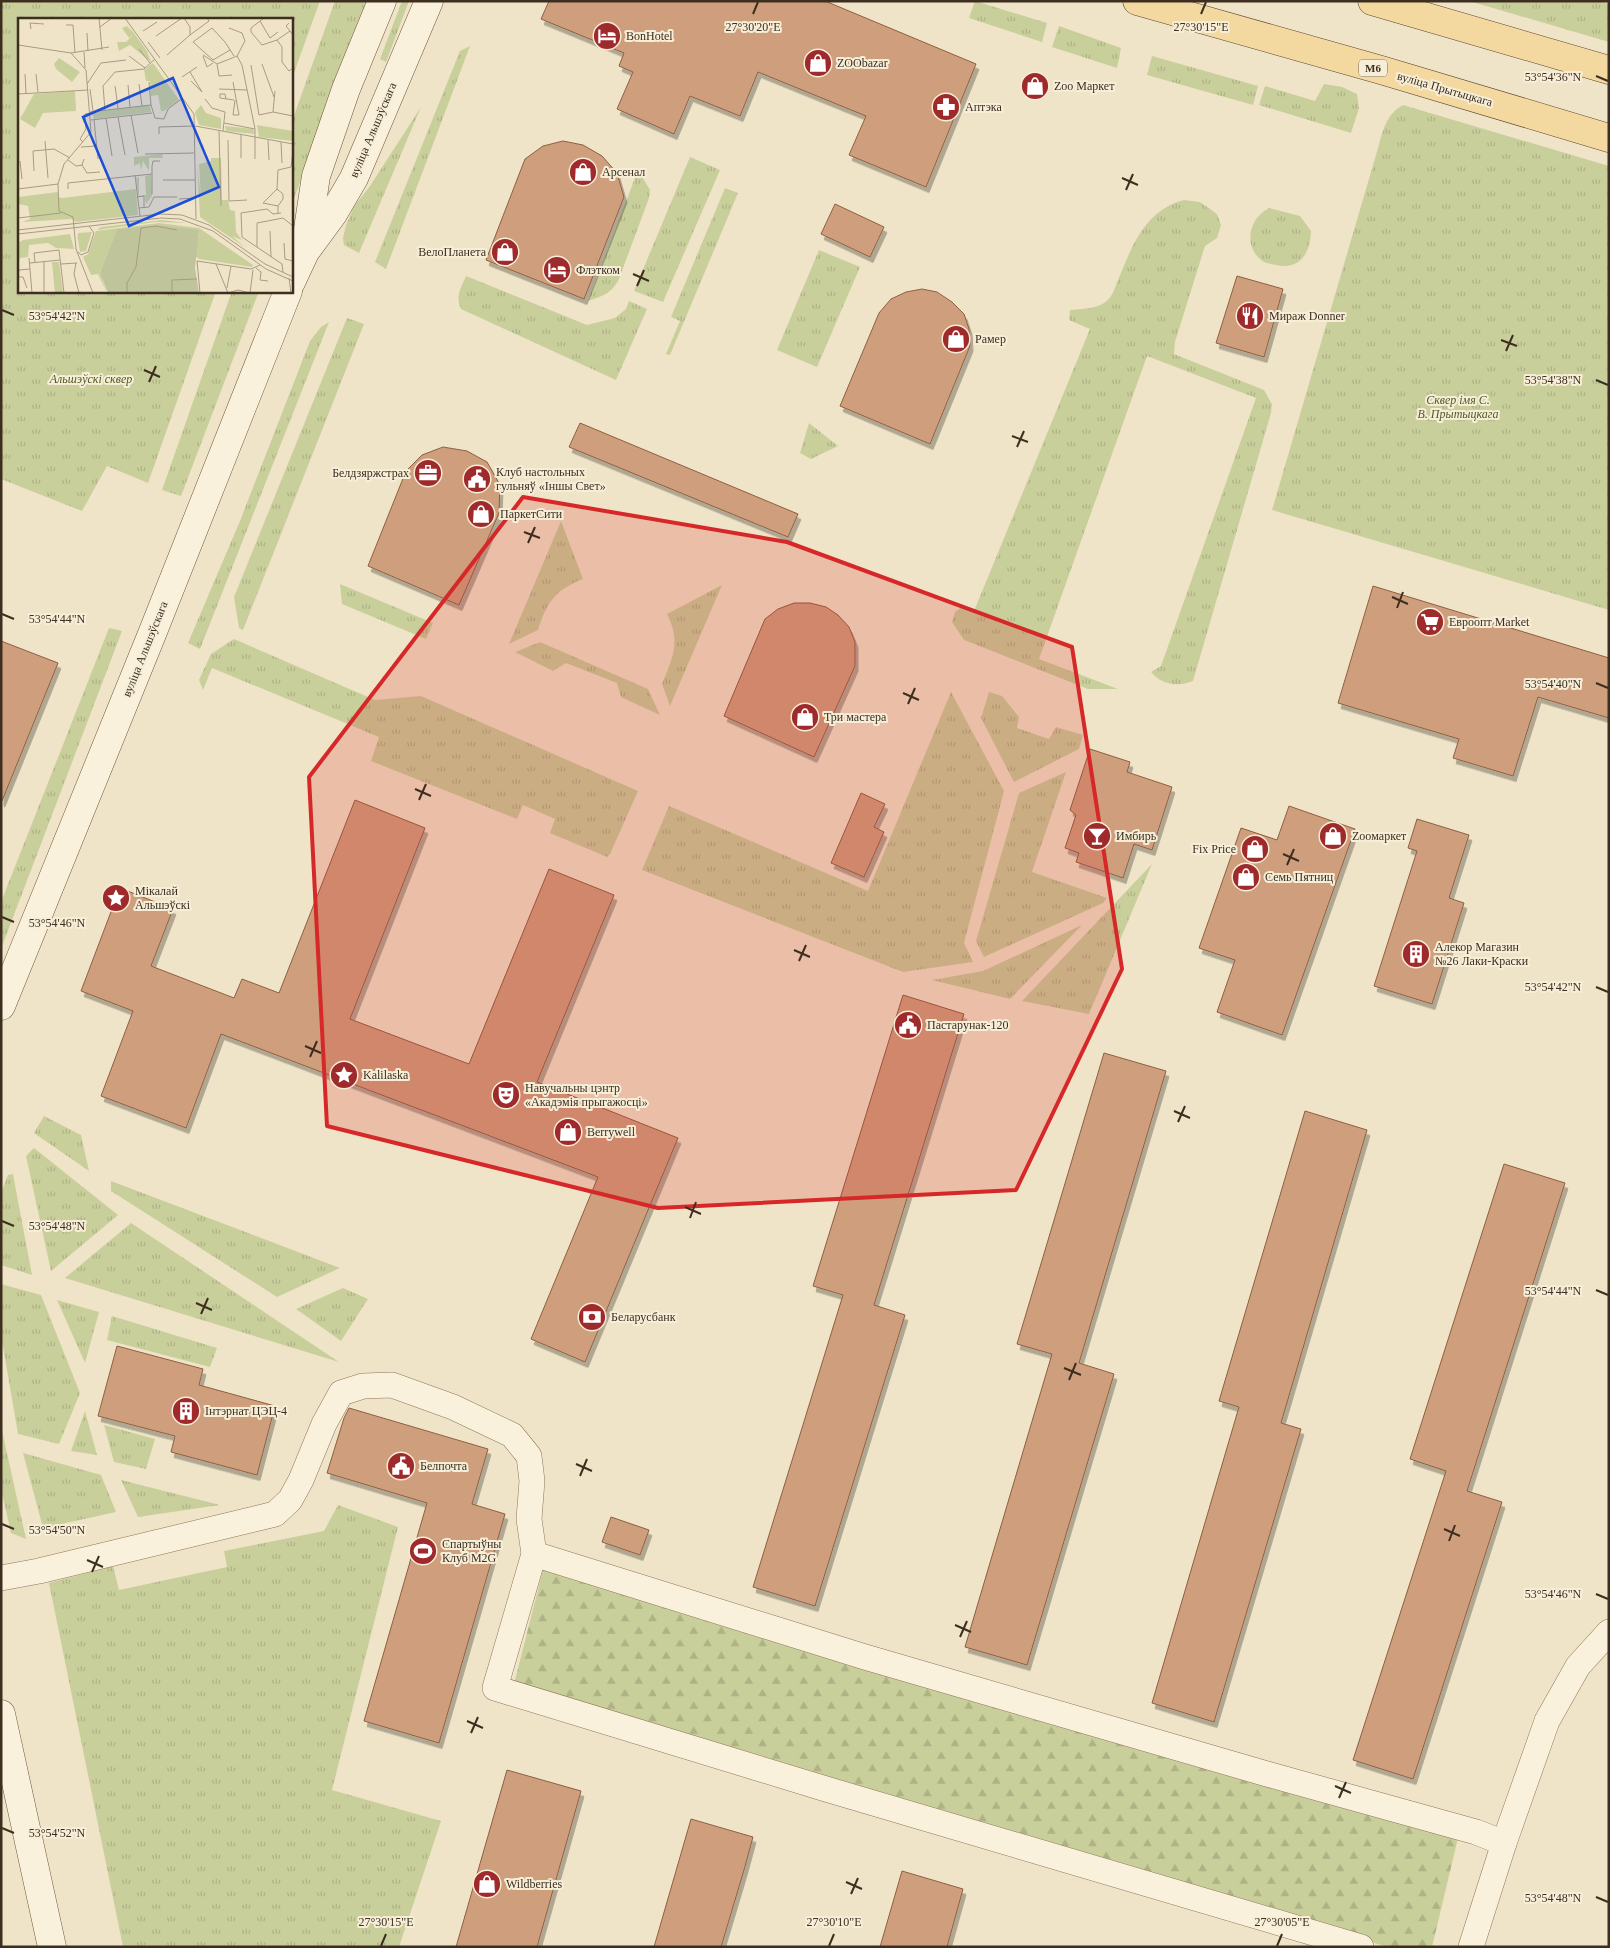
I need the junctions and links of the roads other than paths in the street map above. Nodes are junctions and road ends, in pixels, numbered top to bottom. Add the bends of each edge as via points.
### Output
1 (382, 1) edge
2 (428, 1) edge
3 (1136, 1) edge
4 (1372, 1) edge
5 (1609, 70) edge
6 (1609, 138) edge
7 (305, 252) junction
8 (292, 280) edge
9 (288, 292) edge
10 (1, 1006) edge
11 (534, 1554) junction
12 (1, 1578) edge
13 (1609, 1632) edge
14 (1, 1714) edge
15 (1504, 1843) junction
16 (52, 1947) edge
17 (1361, 1947) edge
18 (1471, 1947) edge

1 - 7 main road, вуліца Альшэўскага via 346,89 316,176
2 - 7 main road, вуліца Альшэўскага via 354,178
3 - 6 main road, вуліца Прытыцкага / М6
4 - 5 main road
7 - 8 main road, вуліца Альшэўскага
9 - 10 main road, вуліца Альшэўскага
11 - 12 street via 529,1519 532,1480 529,1456 512,1435 453,1407 392,1385 363,1386 341,1393 301,1480 290,1500 275,1514
11 - 15 street via 874,1659 1476,1832
11 - 17 street via 495,1688
13 - 15 street via 1578,1666 1547,1721
14 - 16 main road
15 - 18 street

